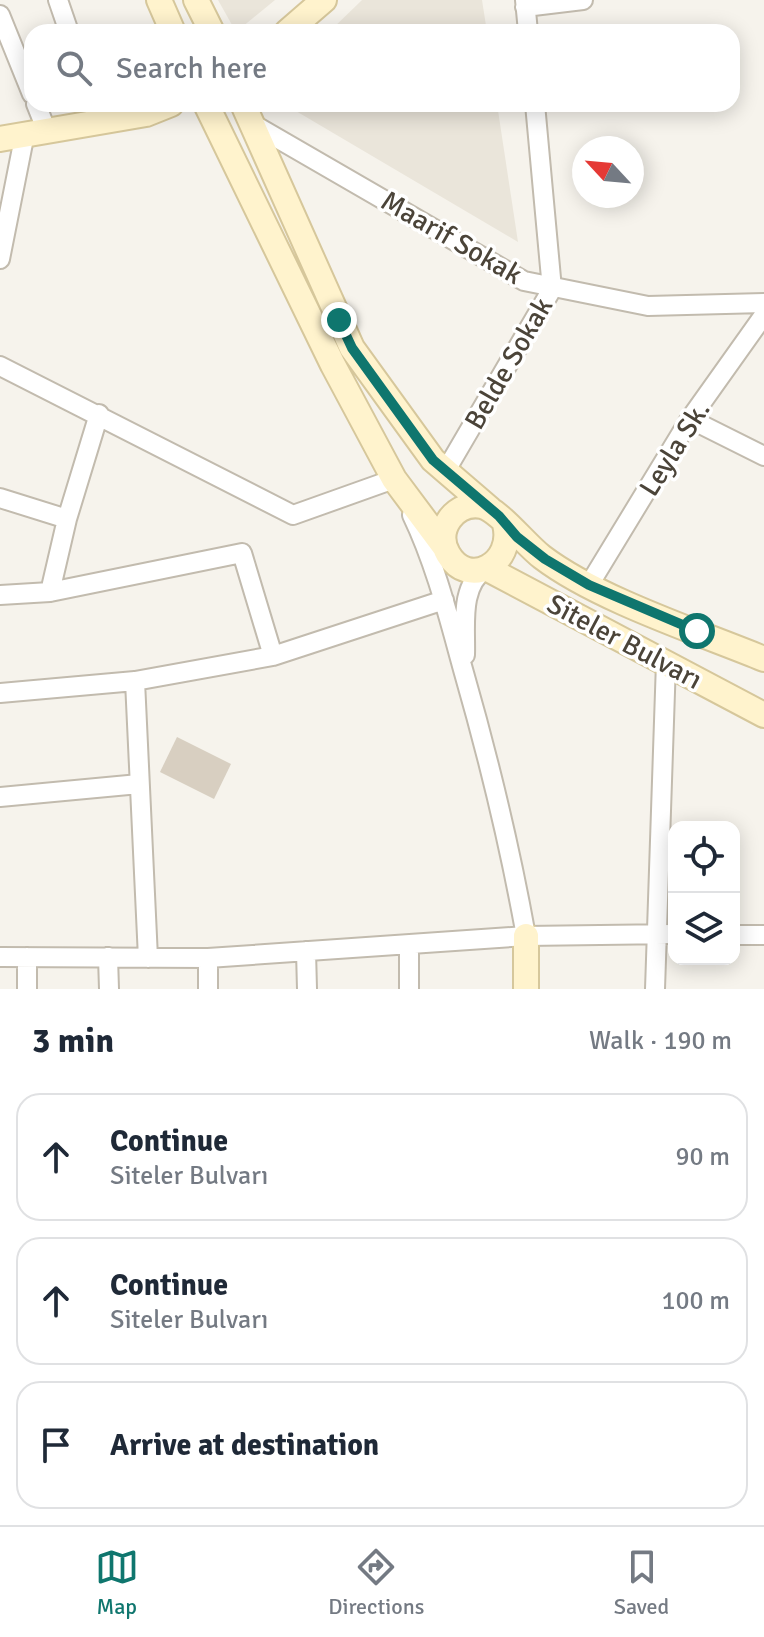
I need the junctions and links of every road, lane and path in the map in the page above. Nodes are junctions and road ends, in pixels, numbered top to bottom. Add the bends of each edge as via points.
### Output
1 (58, 0) edge
2 (159, 0) edge
3 (196, 0) edge
4 (324, 0) edge
5 (583, 0) edge
6 (525, 4) edge
7 (0, 15) edge
8 (66, 24) edge
9 (170, 24) edge
10 (208, 24) edge
11 (296, 24) edge
12 (527, 24) edge
13 (24, 74) edge
14 (36, 112) edge
15 (96, 112) edge
16 (151, 112) edge
17 (210, 112) edge
18 (536, 112) edge
19 (247, 113) edge
20 (36, 131) junction
21 (0, 139) edge
22 (0, 259) edge
23 (552, 289) junction
24 (764, 303) edge
25 (764, 315) edge
26 (0, 366) edge
27 (99, 414) junction
28 (690, 419) junction
29 (764, 456) edge
30 (445, 472) junction
31 (394, 479) junction
32 (0, 498) edge
33 (498, 517) junction
34 (67, 519) junction
35 (444, 546) junction
36 (486, 568) junction
37 (589, 585) junction
38 (50, 592) junction
39 (0, 595) edge
40 (444, 600) junction
41 (273, 656) junction
42 (764, 659) edge
43 (666, 662) junction
44 (465, 674) junction
45 (135, 681) junction
46 (0, 693) edge
47 (764, 715) edge
48 (139, 784) junction
49 (0, 797) edge
50 (667, 934) edge
51 (740, 935) edge
52 (764, 935) edge
53 (526, 936) junction
54 (409, 945) junction
55 (306, 951) junction
56 (0, 957) edge
57 (27, 957) junction
58 (108, 957) junction
59 (148, 958) junction
60 (208, 958) junction
61 (27, 989) edge
62 (109, 989) edge
63 (208, 989) edge
64 (307, 989) edge
65 (409, 989) edge
66 (526, 989) edge
67 (655, 989) edge

1 - 8 street
2 - 9 main road
3 - 10 main road
4 - 11 main road
5 - 6 street
6 - 12 street
7 - 13 street
14 - 20 street
15 - 16 main road
15 - 20 main road
17 - 31 main road
18 - 23 street, Belde Sokak
19 - 23 street, Maarif Sokak via 453,242 524,281
19 - 30 main road, Siteler Bulvarı via 352,348
20 - 21 main road
20 - 22 street
23 - 24 street, Maarif Sokak via 648,306
23 - 30 street, Belde Sokak
25 - 28 street, Leyla Sk.
26 - 27 street
27 - 31 street via 293,515
27 - 34 street
28 - 29 street
28 - 37 street, Leyla Sk.
30 - 33 main road, Siteler Bulvarı
31 - 35 main road
31 - 40 street via 426,544
32 - 34 street
33 - 35 main road via 470,506 451,516
33 - 36 main road via 507,545
33 - 37 main road, Siteler Bulvarı via 545,559
34 - 38 street
35 - 36 main road via 465,569
36 - 43 main road, Siteler Bulvarı
36 - 44 street via 473,577 467,592
37 - 42 main road, Siteler Bulvarı
38 - 39 street
38 - 41 street via 242,553
40 - 41 street
40 - 44 street
41 - 45 street
43 - 47 main road, Siteler Bulvarı
43 - 50 street
44 - 53 street via 507,828
45 - 46 street
45 - 48 street
48 - 49 street
48 - 59 street
50 - 53 street
50 - 67 street
51 - 52 street
53 - 54 street
53 - 66 main road
54 - 55 street
54 - 65 street
55 - 60 street
55 - 64 street
56 - 57 street
57 - 58 street
57 - 61 street
58 - 59 street
58 - 62 street
59 - 60 street
60 - 63 street

